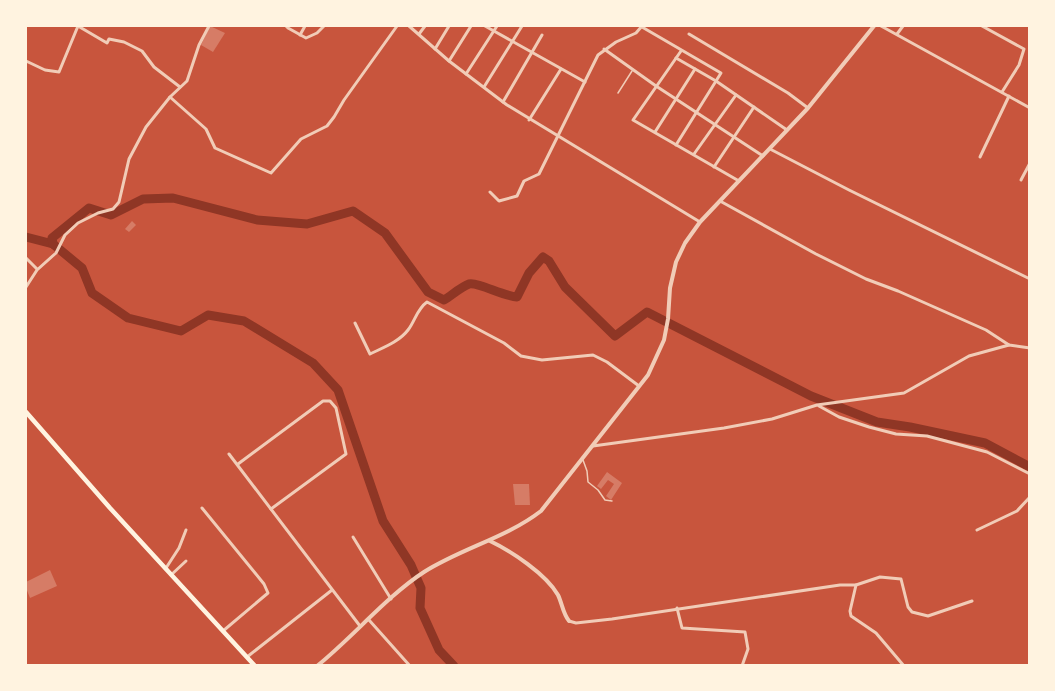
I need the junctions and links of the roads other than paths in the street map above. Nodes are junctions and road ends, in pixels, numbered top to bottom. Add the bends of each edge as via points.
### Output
1 (78, 26) edge
2 (209, 26) edge
3 (288, 26) edge
4 (305, 26) edge
5 (324, 26) edge
6 (397, 26) edge
7 (409, 26) edge
8 (425, 26) edge
9 (449, 26) edge
10 (471, 26) edge
11 (485, 26) edge
12 (497, 26) edge
13 (522, 26) edge
14 (642, 26) edge
15 (874, 26) edge
16 (881, 26) edge
17 (903, 26) edge
18 (982, 26) edge
19 (494, 30) junction
20 (418, 34) junction
21 (689, 34) dead end
22 (897, 34) junction
23 (300, 35) junction
24 (543, 35) dead end
25 (513, 41) junction
26 (435, 49) junction
27 (604, 49) junction
28 (681, 51) junction
29 (533, 52) junction
30 (676, 58) junction
31 (26, 61) edge
32 (449, 62) junction
33 (561, 69) junction
34 (696, 69) junction
35 (633, 70) junction
36 (466, 74) junction
37 (716, 81) junction
38 (585, 82) junction
39 (656, 86) junction
40 (180, 87) junction
41 (484, 87) junction
42 (618, 93) dead end
43 (1002, 93) junction
44 (736, 95) junction
45 (1010, 96) junction
46 (170, 97) junction
47 (676, 100) junction
48 (503, 102) junction
49 (754, 107) junction
50 (808, 108) junction
51 (1029, 108) edge
52 (696, 113) junction
53 (529, 120) junction
54 (715, 125) junction
55 (787, 130) junction
56 (655, 132) junction
57 (556, 136) junction
58 (734, 137) junction
59 (676, 145) junction
60 (770, 149) junction
61 (693, 154) junction
62 (763, 156) junction
63 (980, 157) dead end
64 (1029, 163) edge
65 (714, 167) junction
66 (1022, 180) dead end
67 (739, 181) junction
68 (490, 192) dead end
69 (720, 201) junction
70 (700, 222) junction
71 (26, 258) edge
72 (38, 270) junction
73 (1029, 279) edge
74 (26, 287) edge
75 (355, 323) dead end
76 (1009, 345) junction
77 (1029, 348) edge
78 (639, 386) junction
79 (817, 405) junction
80 (26, 412) edge
81 (593, 446) junction
82 (229, 454) dead end
83 (582, 459) junction
84 (237, 464) junction
85 (1029, 474) edge
86 (1029, 497) edge
87 (612, 501) dead end
88 (202, 508) dead end
89 (271, 508) junction
90 (186, 530) dead end
91 (977, 530) dead end
92 (353, 537) dead end
93 (489, 541) junction
94 (186, 561) dead end
95 (165, 568) junction
96 (171, 575) junction
97 (856, 585) junction
98 (332, 590) junction
99 (391, 600) junction
100 (972, 601) dead end
101 (677, 608) junction
102 (369, 620) junction
103 (569, 621) joint
104 (361, 628) junction
105 (223, 631) junction
106 (247, 657) junction
107 (255, 666) edge
108 (317, 666) edge
109 (410, 666) edge
110 (742, 666) edge
111 (904, 666) edge

1 - 31 street via 59,72
1 - 40 street via 107,43 109,39 124,42 142,51 154,67
2 - 40 street via 190,75
3 - 23 street
4 - 23 street
5 - 23 street via 306,38
6 - 46 street via 327,126 301,139 271,173 215,148 206,129
7 - 20 street
8 - 20 street
9 - 26 street
10 - 32 street
11 - 19 street
12 - 19 street
13 - 25 street
14 - 27 street
14 - 28 street
15 - 50 street
16 - 22 street
17 - 22 street
18 - 43 street via 1024,49
19 - 25 street
19 - 36 street
20 - 26 street
21 - 50 street
22 - 43 street
24 - 29 street
25 - 29 street
25 - 41 street
26 - 32 street
27 - 35 street
27 - 38 street
28 - 30 street
28 - 37 street via 722,74
29 - 33 street
29 - 48 street
30 - 34 street
30 - 39 street
32 - 36 street
33 - 38 street
33 - 53 street
34 - 37 street
34 - 47 street
35 - 39 street
35 - 42 lane
36 - 41 street
37 - 44 street
37 - 52 street
38 - 57 street
39 - 47 street
39 - 56 street via 633,120
40 - 46 street
41 - 48 street
43 - 45 street
44 - 49 street
44 - 54 street
45 - 51 street
45 - 63 street
46 - 72 street via 146,127 129,159 119,202 113,209 78,223 56,254
47 - 52 street
47 - 56 street
48 - 53 street
49 - 55 street
49 - 58 street
50 - 55 street
52 - 54 street
52 - 59 street
53 - 57 street
54 - 58 street
54 - 61 street
55 - 60 street
56 - 59 street
57 - 68 street via 538,174 524,181 518,196 499,201
57 - 70 street
58 - 62 street
58 - 65 street
59 - 61 street
60 - 62 street
60 - 73 street
61 - 65 street
62 - 67 street
64 - 66 street
65 - 67 street
67 - 69 street
69 - 70 street
69 - 76 street via 866,279 986,330
70 - 78 street via 676,262 664,340
71 - 72 street
72 - 74 street
75 - 78 street via 370,354 400,338 427,302 504,343 521,357 542,360 594,356
76 - 77 street
76 - 79 street via 969,356 904,393
78 - 81 street
79 - 81 street via 772,419
79 - 85 street via 869,427 927,436 987,452
80 - 95 main road
81 - 83 street
82 - 84 street
83 - 87 lane via 588,482 605,501
83 - 93 street via 542,511
84 - 89 street
84 - 89 street via 323,401 330,401 336,408 346,454
86 - 91 street via 1017,511
88 - 105 street via 268,592
89 - 98 street
90 - 95 street
92 - 99 street
93 - 99 street via 425,572
93 - 103 street via 536,571 556,592
94 - 96 street
95 - 96 main road
96 - 105 main road
97 - 100 street via 880,577 901,579 908,607 928,616
97 - 101 street
97 - 111 street via 850,616 876,633
98 - 104 street
98 - 106 street
99 - 102 street
101 - 103 street via 612,619
101 - 110 street via 682,628 745,633 748,649
102 - 104 street
102 - 109 street
104 - 108 street
105 - 106 main road
106 - 107 main road

